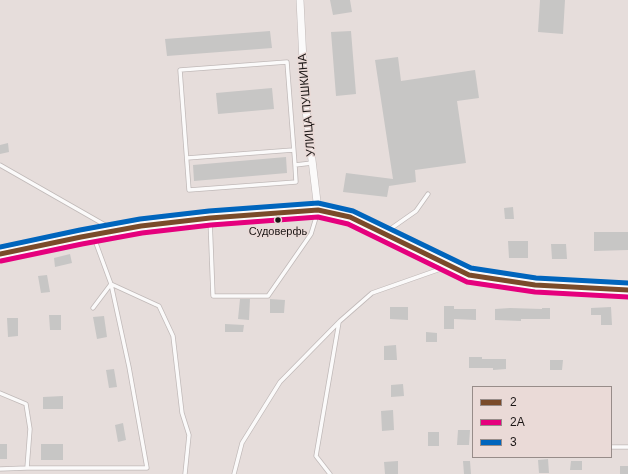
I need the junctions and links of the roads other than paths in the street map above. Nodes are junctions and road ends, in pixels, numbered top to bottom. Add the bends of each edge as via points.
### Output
1 (300, 0) edge
2 (294, 150) junction
3 (187, 158) junction
4 (312, 163) junction
5 (0, 165) edge
6 (294, 165) junction
7 (428, 194) dead end
8 (318, 210) junction
9 (210, 218) junction
10 (114, 231) junction
11 (384, 234) junction
12 (92, 235) junction
13 (0, 254) edge
14 (449, 266) junction
15 (111, 284) junction
16 (628, 290) edge
17 (92, 308) dead end
18 (340, 321) junction
19 (0, 393) edge
20 (612, 447) edge
21 (628, 447) edge
22 (27, 468) junction
23 (147, 468) junction
24 (0, 469) edge
25 (148, 474) edge
26 (185, 474) edge
27 (234, 474) edge
28 (330, 474) edge

1 - 4 street, УЛИЦА ПУШКИНА via 305,102
2 - 3 lane
2 - 3 lane via 287,62 180,70
2 - 6 lane
3 - 6 lane via 189,190 296,182
4 - 6 lane
4 - 8 street, УЛИЦА ПУШКИНА
5 - 10 lane
7 - 11 lane via 416,211
8 - 9 street
8 - 9 lane via 311,234 268,296 213,296
8 - 11 street via 350,217
9 - 10 street
10 - 12 street
11 - 14 street
12 - 13 street
12 - 15 lane
14 - 16 street via 469,275 535,285
14 - 18 lane via 372,293
15 - 17 lane
15 - 23 lane
15 - 26 lane via 160,306 173,336 182,413 189,435
18 - 27 lane via 280,382 242,443
18 - 28 lane via 316,456
19 - 22 lane via 26,404 30,428
20 - 21 lane
22 - 23 lane
22 - 24 lane
23 - 25 lane

